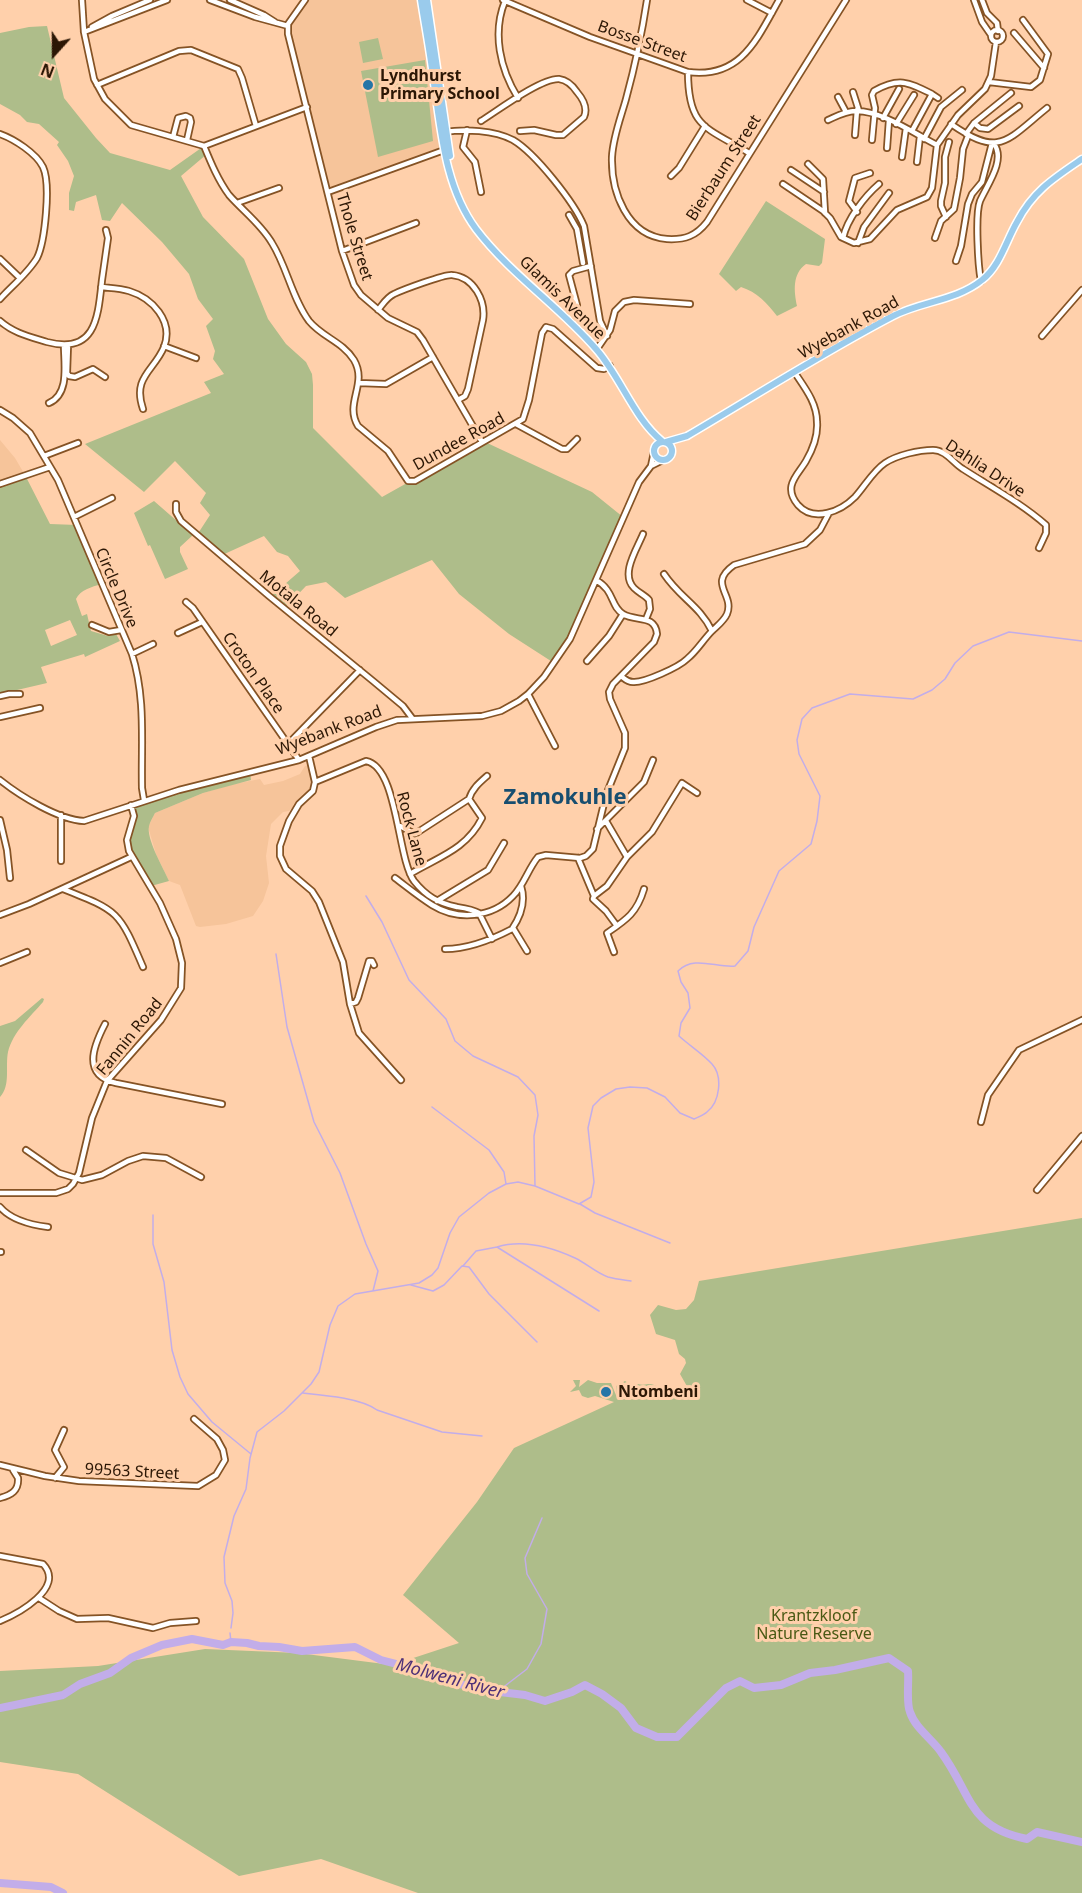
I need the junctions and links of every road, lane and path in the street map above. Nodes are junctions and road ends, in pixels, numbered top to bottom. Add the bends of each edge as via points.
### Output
1 (82, 0) edge
2 (150, 0) edge
3 (167, 0) edge
4 (210, 0) edge
5 (230, 0) edge
6 (305, 0) edge
7 (504, 0) edge
8 (647, 0) edge
9 (747, 0) edge
10 (779, 0) edge
11 (846, 0) edge
12 (974, 0) edge
13 (982, 0) edge
14 (424, 2) edge
15 (979, 12) junction
16 (987, 12) junction
17 (771, 14) junction
18 (1023, 20) dead end
19 (277, 23) junction
20 (288, 26) junction
21 (90, 29) junction
22 (998, 31) junction
23 (84, 32) junction
24 (1014, 33) dead end
25 (991, 35) junction
26 (996, 42) junction
27 (637, 54) junction
28 (1044, 68) junction
29 (688, 72) junction
30 (989, 82) junction
31 (97, 85) junction
32 (899, 89) dead end
33 (962, 90) dead end
34 (853, 92) dead end
35 (1011, 93) dead end
36 (914, 94) dead end
37 (932, 94) junction
38 (838, 97) dead end
39 (518, 98) junction
40 (938, 98) dead end
41 (1019, 106) dead end
42 (307, 107) junction
43 (1047, 108) dead end
44 (858, 111) junction
45 (846, 112) junction
46 (873, 115) junction
47 (883, 118) junction
48 (828, 120) dead end
49 (889, 120) junction
50 (482, 121) dead end
51 (974, 123) junction
52 (896, 124) junction
53 (951, 124) junction
54 (256, 126) junction
55 (705, 126) junction
56 (467, 130) junction
57 (520, 130) dead end
58 (909, 130) junction
59 (444, 132) junction
60 (0, 134) edge
61 (855, 135) dead end
62 (967, 135) junction
63 (173, 137) junction
64 (922, 137) junction
65 (187, 140) junction
66 (872, 140) dead end
67 (949, 142) dead end
68 (993, 144) junction
69 (937, 145) junction
70 (204, 146) junction
71 (887, 148) dead end
72 (447, 149) junction
73 (749, 153) junction
74 (902, 157) dead end
75 (1082, 159) edge
76 (917, 162) dead end
77 (808, 164) dead end
78 (791, 170) dead end
79 (870, 173) dead end
80 (671, 176) dead end
81 (783, 184) dead end
82 (879, 184) dead end
83 (279, 188) dead end
84 (328, 192) junction
85 (481, 192) dead end
86 (824, 192) junction
87 (889, 193) dead end
88 (237, 203) junction
89 (857, 212) junction
90 (825, 213) junction
91 (569, 215) dead end
92 (946, 217) junction
93 (416, 223) dead end
94 (106, 231) dead end
95 (843, 238) junction
96 (935, 238) dead end
97 (858, 243) junction
98 (342, 251) junction
99 (0, 260) edge
100 (956, 261) dead end
101 (583, 263) dead end
102 (591, 266) junction
103 (20, 279) junction
104 (981, 281) junction
105 (102, 287) junction
106 (1082, 290) edge
107 (0, 299) edge
108 (690, 304) dead end
109 (577, 305) dead end
110 (378, 310) junction
111 (0, 321) edge
112 (607, 336) junction
113 (1042, 336) dead end
114 (66, 345) junction
115 (164, 346) junction
116 (597, 349) junction
117 (433, 357) junction
118 (196, 358) dead end
119 (610, 366) junction
120 (795, 373) junction
121 (105, 377) dead end
122 (359, 383) junction
123 (458, 400) junction
124 (50, 403) dead end
125 (143, 409) dead end
126 (0, 410) edge
127 (516, 424) junction
128 (647, 425) junction
129 (687, 436) junction
130 (577, 439) dead end
131 (664, 441) junction
132 (482, 442) junction
133 (78, 443) dead end
134 (654, 449) junction
135 (672, 451) junction
136 (44, 456) junction
137 (663, 460) junction
138 (50, 466) junction
139 (651, 466) junction
140 (0, 484) edge
141 (112, 498) dead end
142 (176, 504) dead end
143 (829, 513) junction
144 (74, 517) junction
145 (643, 534) dead end
146 (1039, 548) dead end
147 (664, 574) dead end
148 (596, 580) junction
149 (186, 602) dead end
150 (623, 614) junction
151 (646, 619) junction
152 (202, 622) junction
153 (92, 625) dead end
154 (121, 630) junction
155 (712, 631) junction
156 (178, 633) dead end
157 (153, 644) dead end
158 (132, 654) junction
159 (587, 661) dead end
160 (360, 670) junction
161 (621, 676) junction
162 (20, 694) dead end
163 (528, 694) junction
164 (0, 696) edge
165 (40, 708) dead end
166 (0, 717) edge
167 (412, 718) junction
168 (289, 743) junction
169 (555, 746) dead end
170 (309, 756) junction
171 (300, 759) junction
172 (653, 760) dead end
173 (487, 776) dead end
174 (0, 781) edge
175 (315, 782) junction
176 (697, 793) dead end
177 (469, 799) junction
178 (144, 800) junction
179 (131, 804) junction
180 (61, 815) junction
181 (0, 820) edge
182 (606, 821) junction
183 (400, 826) junction
184 (597, 829) junction
185 (504, 843) dead end
186 (131, 857) junction
187 (627, 857) junction
188 (578, 858) junction
189 (61, 861) dead end
190 (410, 874) junction
191 (9, 878) dead end
192 (395, 878) dead end
193 (521, 886) junction
194 (63, 889) junction
195 (644, 889) dead end
196 (593, 898) junction
197 (436, 901) junction
198 (0, 915) edge
199 (480, 915) junction
200 (617, 926) junction
201 (513, 928) junction
202 (492, 939) junction
203 (445, 949) dead end
204 (527, 951) dead end
205 (27, 952) dead end
206 (614, 952) dead end
207 (0, 963) edge
208 (374, 965) dead end
209 (143, 967) dead end
210 (350, 1004) junction
211 (1082, 1021) edge
212 (105, 1024) dead end
213 (401, 1080) dead end
214 (107, 1081) junction
215 (222, 1104) dead end
216 (981, 1122) dead end
217 (1082, 1136) edge
218 (26, 1150) dead end
219 (201, 1177) dead end
220 (76, 1179) junction
221 (1037, 1190) dead end
222 (0, 1193) edge
223 (0, 1207) edge
224 (48, 1227) dead end
225 (194, 1419) dead end
226 (64, 1430) dead end
227 (0, 1465) edge
228 (11, 1468) junction
229 (55, 1478) junction
230 (0, 1498) edge
231 (0, 1556) edge
232 (39, 1598) junction
233 (0, 1621) edge
234 (196, 1621) dead end

1 - 23 street
2 - 21 street
3 - 21 street
4 - 19 street
5 - 19 street
6 - 20 street
7 - 27 street, Bosse Street
7 - 39 street via 498,31 500,48 507,77
8 - 27 street, Bierbaum Street
9 - 17 street
10 - 17 street, Bosse Street
11 - 73 street, Bierbaum Street
12 - 15 street
13 - 16 street
14 - 59 main road, Glamis Avenue
15 - 16 street
15 - 25 street
16 - 22 street via 997,23
17 - 29 street, Bosse Street via 739,61 712,73
18 - 28 street via 1047,51
19 - 20 street
20 - 42 street, Thole Street
21 - 23 street
22 - 25 street
22 - 26 street via 1003,37
23 - 31 street
24 - 28 street
25 - 26 street
26 - 30 street
27 - 29 street, Bosse Street
27 - 73 street, Bierbaum Street via 612,160 621,203 639,230 663,238 694,234 707,222
28 - 30 street via 1040,80 1031,87
29 - 55 street via 693,111
30 - 53 street
31 - 54 street via 191,50 237,69
31 - 63 street via 129,124
32 - 47 street
33 - 64 street via 941,107
34 - 44 street
35 - 51 street
36 - 52 street
37 - 40 street
37 - 46 street via 903,82 886,84 872,93
37 - 58 street
38 - 45 street
39 - 50 street
39 - 57 street via 544,82 561,79 579,93 586,109 584,117 563,135
41 - 51 street via 988,129
42 - 54 street
42 - 84 street, Thole Street
43 - 68 street via 1008,140
44 - 45 street
44 - 46 street
44 - 61 street
45 - 48 street
46 - 47 street
46 - 66 street
47 - 49 street
49 - 52 street
49 - 71 street
51 - 62 street
52 - 58 street
53 - 62 street
53 - 69 street
54 - 70 street
55 - 73 street
55 - 80 street
56 - 59 street
56 - 85 street via 463,147 475,162
56 - 102 street via 514,141 556,182 579,214
58 - 64 street
58 - 74 street
59 - 72 main road, Glamis Avenue
60 - 103 street via 31,153 45,177 42,244
62 - 68 street
62 - 92 street via 954,209
63 - 65 street
63 - 65 street via 178,118 186,116 191,122
64 - 69 street
64 - 76 street
65 - 70 street
67 - 92 street via 940,201
68 - 100 street via 982,182 968,204
68 - 104 street via 999,153 979,204
69 - 97 street via 933,188 927,197 897,210 870,239
70 - 88 street via 217,176
72 - 84 street
72 - 116 main road, Glamis Avenue via 457,192 471,221 499,255
75 - 104 main road, Wyebank Road via 1047,182 1031,201 996,264
77 - 86 street via 823,179
78 - 86 street
79 - 89 street via 855,178 852,184 849,201
81 - 90 street
82 - 89 street
83 - 88 street
84 - 98 street, Thole Street
86 - 90 street
87 - 97 street via 864,227
88 - 122 street via 273,244 308,319 351,355
89 - 95 street
90 - 95 street
91 - 101 street via 577,229
92 - 96 street
93 - 98 street
94 - 105 street
95 - 97 street
98 - 110 street, Thole Street via 357,290
99 - 103 street
102 - 109 street via 569,275
102 - 112 street via 600,321
103 - 107 street
104 - 120 main road, Wyebank Road via 955,296 894,315
105 - 114 street via 93,328 84,339
105 - 115 street via 131,291 162,314 167,328
106 - 113 street
108 - 112 street via 624,302 615,311
110 - 117 street, Thole Street via 417,332
110 - 123 street via 394,294 448,275 467,281 478,293 483,320 468,389
111 - 114 street via 20,333
112 - 116 street
114 - 121 street via 69,376 93,369
114 - 124 street via 62,392
115 - 118 street
115 - 125 street via 142,381
116 - 119 main road, Glamis Avenue
117 - 122 street via 386,384
117 - 123 street, Thole Street
119 - 127 street, Dundee Road via 597,368 554,328 546,327 525,415
119 - 128 main road, Glamis Avenue
120 - 129 main road, Wyebank Road
120 - 143 street via 814,403 817,422 811,450 793,478 792,490 803,509 815,514
122 - 132 street, Dundee Road via 352,410 355,421 388,451 410,482
123 - 132 street, Thole Street
126 - 136 street, Circle Drive via 25,428
127 - 130 street via 562,449
127 - 132 street, Dundee Road
128 - 131 main road, Glamis Avenue
128 - 134 main road, Glamis Avenue
129 - 131 main road, Wyebank Road
129 - 135 main road, Wyebank Road
131 - 134 main road
131 - 135 main road
133 - 136 street
134 - 137 main road via 657,458
134 - 139 street, Wyebank Road
135 - 137 main road
136 - 138 street, Circle Drive
137 - 139 street
138 - 140 street
138 - 144 street, Circle Drive
139 - 148 street, Wyebank Road via 636,489
141 - 144 street
142 - 160 street, Motala Road via 181,521
143 - 146 street, Dahlia Drive via 854,497 885,463 937,450 1046,525 1047,533
143 - 155 street via 820,530 805,544 734,565 726,571 721,586 728,612
144 - 154 street, Circle Drive
145 - 151 street via 629,575 633,587 649,600
147 - 155 street via 677,592 704,614
148 - 150 street via 610,591
148 - 163 street, Wyebank Road via 570,639
149 - 152 street, Croton Place
150 - 151 street
150 - 159 street
151 - 161 street via 656,627 656,638
152 - 156 street
152 - 168 street, Croton Place
153 - 154 street via 109,632
154 - 158 street, Circle Drive
155 - 161 street via 688,658 675,666 634,682
157 - 158 street
158 - 178 street, Circle Drive via 142,706
160 - 167 street, Motala Road
160 - 168 street
161 - 184 street via 609,695 625,733 625,748
162 - 164 street
163 - 167 street, Wyebank Road via 489,715
163 - 169 street
165 - 166 street
167 - 170 street, Wyebank Road via 387,723
168 - 171 street, Croton Place
170 - 171 street, Wyebank Road
170 - 175 street
171 - 178 street, Wyebank Road
172 - 182 street via 644,782
173 - 177 street
174 - 180 street, Wyebank Road
175 - 183 street, Rock Lane via 371,762 388,789
175 - 210 street via 313,791 289,821 280,856 286,869 316,896 343,962
176 - 187 street via 682,783 652,832
177 - 183 street via 415,834
177 - 190 street via 482,817 469,837 460,847
178 - 179 street, Wyebank Road
179 - 180 street, Wyebank Road via 84,821
179 - 186 street via 134,816 127,840
180 - 189 street
181 - 191 street
182 - 184 street
182 - 187 street
183 - 190 street, Rock Lane via 404,860
184 - 188 street via 590,854
185 - 197 street via 488,870
186 - 194 street
186 - 214 street, Fannin Road via 160,903 176,939 182,980 161,1020
187 - 196 street
188 - 193 street via 538,857
188 - 196 street
190 - 197 street, Rock Lane
192 - 199 street via 439,909
193 - 199 street via 498,908
193 - 201 street via 523,905
194 - 198 street
194 - 209 street via 118,916
195 - 200 street via 639,906
196 - 200 street
197 - 199 street
199 - 202 street
200 - 206 street via 607,933
201 - 202 street
201 - 204 street
202 - 203 street
205 - 207 street
208 - 210 street via 369,962 358,998
210 - 213 street via 359,1033
211 - 216 street via 1018,1051 988,1095
212 - 214 street via 93,1053 97,1072
214 - 215 street
214 - 220 street, Fannin Road via 92,1118
217 - 221 street
218 - 220 street via 59,1173
219 - 220 street via 165,1158 143,1156 94,1178
220 - 222 street via 68,1189 56,1193
223 - 224 street via 30,1224
225 - 229 street, 99563 Street via 222,1446 225,1460 216,1475 198,1486
226 - 229 street via 55,1450 64,1467
227 - 228 street
228 - 229 street, 99563 Street
228 - 230 street via 18,1478 16,1490
231 - 232 street via 45,1566 48,1582
232 - 233 street
232 - 234 street via 76,1619 108,1618 153,1628

